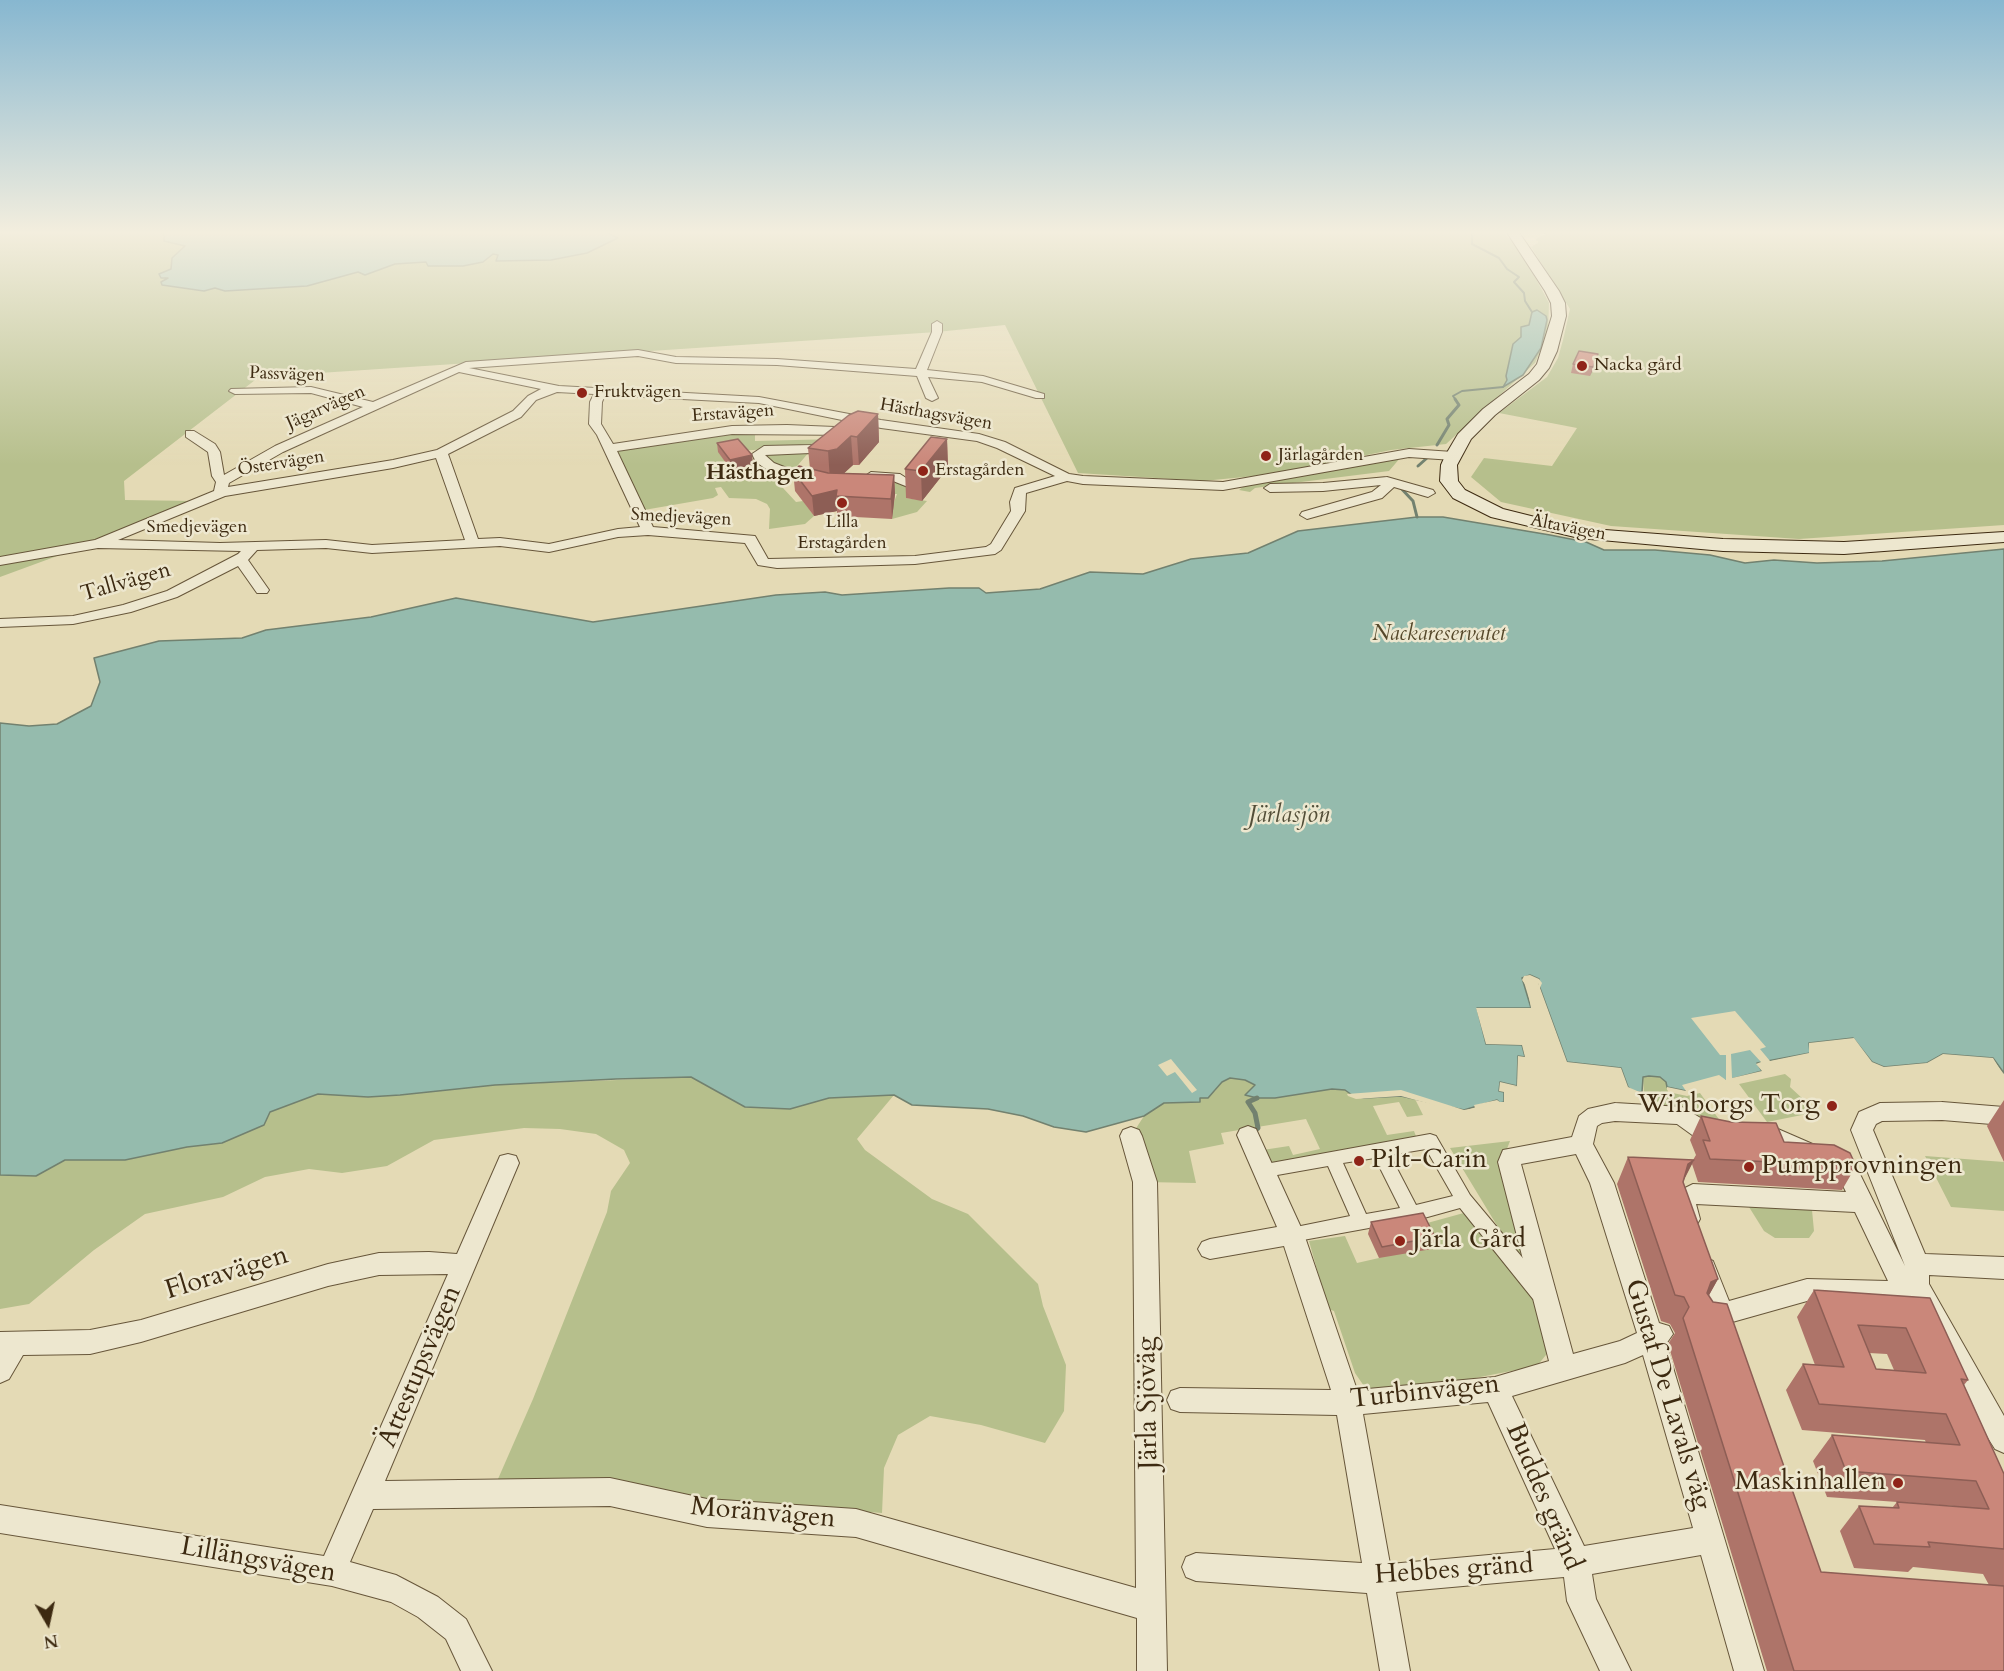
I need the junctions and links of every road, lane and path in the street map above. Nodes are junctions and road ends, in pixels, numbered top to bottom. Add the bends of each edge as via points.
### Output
1 (1558, 309) edge
2 (937, 324) dead end
3 (459, 369) junction
4 (921, 373) junction
5 (559, 389) junction
6 (235, 391) dead end
7 (601, 392) junction
8 (1040, 396) dead end
9 (932, 398) dead end
10 (373, 406) junction
11 (874, 423) junction
12 (861, 432) junction
13 (190, 434) dead end
14 (609, 448) junction
15 (441, 453) junction
16 (821, 453) junction
17 (1453, 456) junction
18 (793, 476) junction
19 (1066, 477) junction
20 (858, 479) edge
21 (1387, 481) junction
22 (908, 483) edge
23 (830, 486) edge
24 (1223, 486) junction
25 (221, 487) junction
26 (1428, 493) dead end
27 (1307, 514) dead end
28 (648, 531) junction
29 (2004, 537) edge
30 (473, 543) junction
31 (98, 544) junction
32 (252, 547) junction
33 (240, 559) junction
34 (0, 561) edge
35 (262, 590) dead end
36 (0, 623) edge
37 (2004, 1116) edge
38 (1584, 1133) junction
39 (1131, 1136) dead end
40 (1248, 1136) dead end
41 (1380, 1151) junction
42 (1333, 1159) junction
43 (508, 1163) dead end
44 (1266, 1170) junction
45 (1464, 1200) junction
46 (1863, 1203) junction
47 (1411, 1213) junction
48 (1361, 1221) junction
49 (1292, 1234) junction
50 (1210, 1249) dead end
51 (464, 1265) junction
52 (2004, 1268) edge
53 (1917, 1274) junction
54 (1544, 1297) junction
55 (1657, 1337) junction
56 (8, 1344) edge
57 (1564, 1370) junction
58 (0, 1371) edge
59 (1496, 1389) junction
60 (1180, 1400) dead end
61 (1348, 1403) junction
62 (2004, 1440) edge
63 (366, 1495) junction
64 (0, 1519) edge
65 (1710, 1539) junction
66 (1576, 1562) junction
67 (1196, 1567) dead end
68 (332, 1572) junction
69 (1380, 1578) junction
70 (1150, 1607) junction
71 (477, 1671) edge
72 (1152, 1671) edge
73 (1395, 1671) edge
74 (1616, 1671) edge
75 (1749, 1671) edge

1 - 17 main road via 1544,364 1534,377 1489,411 1464,437
2 - 4 street
3 - 4 street, Jägarvägen via 477,363 631,352 676,360 777,362
3 - 5 street, Hästhagsvägen
3 - 10 street, Jägarvägen
4 - 8 street, Jägarvägen via 983,379
4 - 9 street
5 - 7 street, Hästhagsvägen
5 - 15 street, Östervägen via 542,392 517,414
6 - 10 street, Passvägen via 311,390
7 - 11 street, Hästhagsvägen via 759,400
7 - 14 street via 596,402 595,423
10 - 25 street, Jägarvägen via 279,448
11 - 12 street
11 - 19 street, Hästhagsvägen via 990,441
12 - 14 street, Erstavägen via 732,430
12 - 16 street
13 - 25 street via 214,452
14 - 28 street
15 - 25 street, Östervägen via 393,464 244,487
15 - 30 street
16 - 18 street via 813,454
16 - 18 street via 812,449 782,449 758,454 770,466
17 - 24 street, Hästhagsvägen via 1409,453
17 - 29 main road, Ältavägen via 1449,481 1469,501 1497,513 1579,533 1818,549
18 - 23 street
19 - 24 street, Hästhagsvägen
19 - 28 street, Smedjevägen via 1020,491 1018,511 996,546 972,554 915,560 777,564 764,562 750,539
20 - 22 street via 880,475
21 - 24 street, Hästhagsvägen via 1277,487 1250,494 1235,493
21 - 26 street, Hästhagsvägen
21 - 27 street via 1388,486 1377,495
25 - 31 street, Östervägen
28 - 30 street, Smedjevägen via 618,533 549,548 506,542
30 - 32 street, Smedjevägen via 372,549 326,544
31 - 32 street, Smedjevägen
31 - 34 street, Östervägen
32 - 33 street, Tallvägen
33 - 35 street
33 - 36 street, Tallvägen via 172,594 126,609 73,620
37 - 53 street via 1880,1112 1863,1123 1865,1140
38 - 46 street via 1596,1115 1615,1112 1682,1116 1703,1131 1719,1134 1771,1135 1846,1169
38 - 54 street via 1511,1155 1509,1162
38 - 55 street, Gustaf De Lavals väg
39 - 70 street, Järla Sjöväg via 1145,1182
40 - 44 street
41 - 42 street
41 - 45 street via 1430,1141
41 - 47 street
42 - 44 street
42 - 48 street
43 - 51 street, Ättestupsvägen
44 - 49 street
45 - 47 street
45 - 54 street
46 - 53 street via 1897,1275
46 - 53 street via 1693,1194 1685,1199 1684,1208 1714,1316 1807,1290 1891,1292
47 - 48 street
48 - 49 street
49 - 50 street
49 - 61 street
51 - 56 street, Floravägen via 379,1264 90,1342
51 - 63 street, Ättestupsvägen
52 - 53 street
53 - 62 street via 1983,1407
54 - 57 street
55 - 57 street, Turbinvägen
55 - 65 street, Gustaf De Lavals väg
56 - 58 street
57 - 59 street, Turbinvägen
59 - 61 street, Turbinvägen
59 - 66 street, Buddes gränd
60 - 61 street, Turbinvägen
61 - 69 street
63 - 68 street, Ättestupsvägen
63 - 70 street, Moränvägen via 610,1492 707,1513 856,1522
64 - 68 street, Lillängsvägen
65 - 66 street, Hebbes gränd
65 - 75 street, Gustaf De Lavals väg
66 - 69 street, Hebbes gränd
66 - 74 street, Buddes gränd via 1582,1601
67 - 69 street, Hebbes gränd
68 - 71 street, Lillängsvägen via 396,1589 428,1607 456,1629
69 - 73 street
70 - 72 street, Järla Sjöväg

